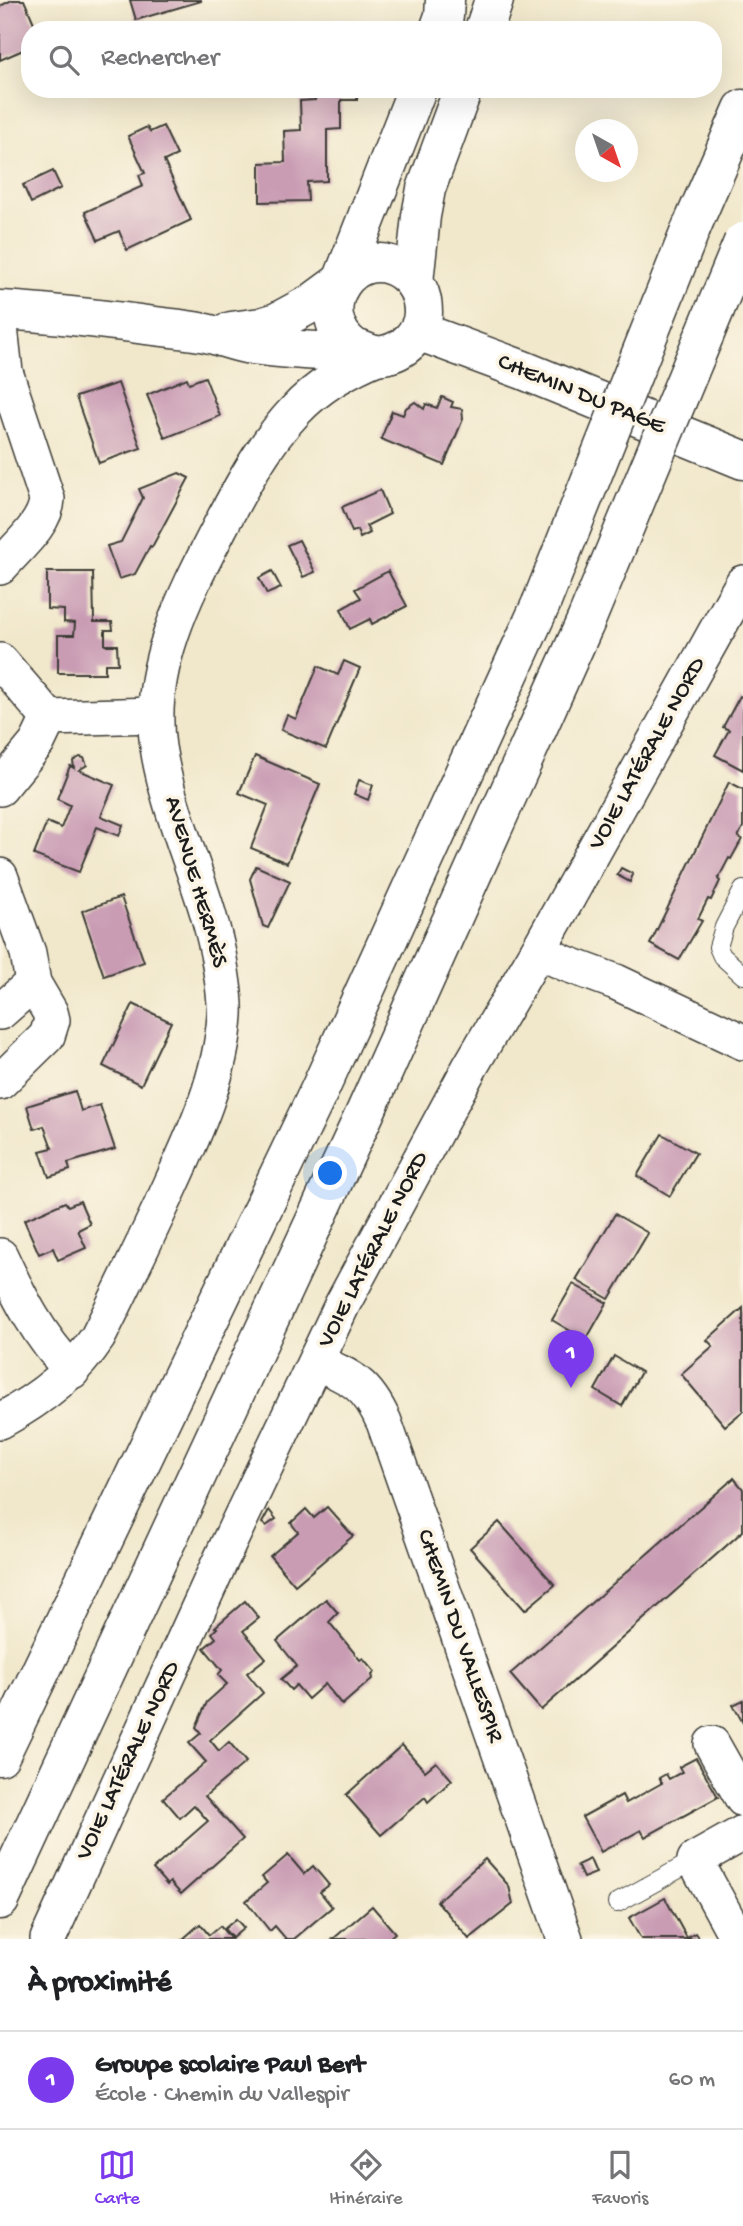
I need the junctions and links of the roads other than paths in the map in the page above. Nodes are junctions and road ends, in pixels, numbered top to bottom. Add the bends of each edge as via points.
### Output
1 (445, 0) edge
2 (494, 0) edge
3 (442, 21) edge
4 (487, 21) edge
5 (413, 98) edge
6 (460, 98) edge
7 (743, 109) edge
8 (743, 242) edge
9 (342, 281) junction
10 (414, 282) junction
11 (0, 310) edge
12 (0, 327) edge
13 (418, 331) junction
14 (206, 333) junction
15 (368, 352) junction
16 (743, 460) edge
17 (0, 567) edge
18 (743, 583) edge
19 (0, 661) edge
20 (155, 715) junction
21 (49, 718) junction
22 (0, 788) edge
23 (0, 876) edge
24 (743, 890) edge
25 (538, 951) junction
26 (743, 975) edge
27 (33, 983) junction
28 (0, 1013) edge
29 (743, 1042) edge
30 (0, 1082) edge
31 (0, 1256) edge
32 (316, 1362) junction
33 (72, 1371) junction
34 (0, 1421) edge
35 (712, 1744) dead end
36 (0, 1756) edge
37 (743, 1799) edge
38 (743, 1833) edge
39 (695, 1860) junction
40 (0, 1900) edge
41 (617, 1903) dead end
42 (48, 1939) edge
43 (565, 1939) edge
44 (738, 1939) edge

1 - 3 main road
2 - 4 main road
5 - 9 main road
6 - 10 main road via 426,189
7 - 36 main road, bridge via 541,604 320,1089
8 - 40 main road, bridge via 585,623 365,1112
9 - 10 main road via 353,271 378,264 401,270
9 - 14 main road via 277,322
9 - 15 main road via 334,300 338,332
10 - 13 main road via 422,297
11 - 14 main road
12 - 17 street via 5,372 47,499 37,523
13 - 15 main road via 397,351
13 - 16 main road, CHEMIN DU PAGE
14 - 15 main road via 249,345
15 - 20 street, AVENUE HERMÈS via 359,364 324,385 296,410 258,460 176,620 158,685
18 - 25 street, VOIE LATÉRALE NORD
19 - 21 street
20 - 21 street
20 - 33 street, AVENUE HERMÈS via 164,777 216,939 226,1011 223,1035 208,1097 183,1158 98,1338
21 - 22 street via 37,743
23 - 27 street via 28,953
24 - 26 lane via 718,947
25 - 29 street via 617,982
25 - 32 street, VOIE LATÉRALE NORD via 470,1067
27 - 28 street
27 - 30 street via 50,1012 51,1027 36,1049
31 - 33 street via 40,1333
32 - 42 street, VOIE LATÉRALE NORD
32 - 43 street, CHEMIN DU VALLESPIR via 357,1381 384,1422
33 - 34 street, AVENUE HERMÈS
35 - 37 street
38 - 39 street
39 - 41 lane
39 - 44 street

